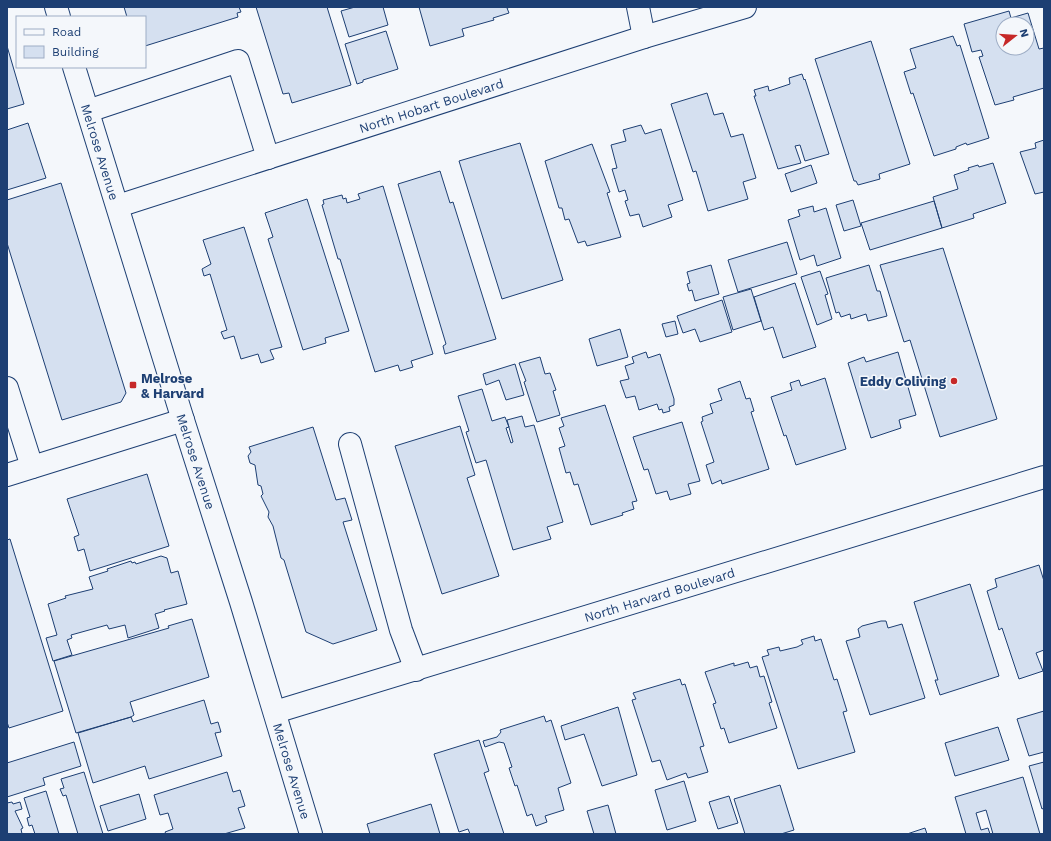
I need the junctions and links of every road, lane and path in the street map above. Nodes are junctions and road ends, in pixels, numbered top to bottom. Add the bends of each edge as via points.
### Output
1 (638, 7) edge
2 (745, 7) edge
3 (644, 38) junction
4 (74, 68) edge
5 (88, 111) junction
6 (268, 158) junction
7 (118, 206) junction
8 (7, 388) edge
9 (183, 420) junction
10 (350, 444) dead end
11 (32, 467) junction
12 (7, 475) edge
13 (1044, 477) edge
14 (416, 670) junction
15 (275, 712) junction
16 (311, 834) edge

1 - 3 street
2 - 3 street, North Hobart Boulevard
3 - 6 street, North Hobart Boulevard
4 - 5 street, Melrose Avenue
5 - 6 street via 238,61
5 - 7 street, Melrose Avenue
6 - 7 street, North Hobart Boulevard
7 - 9 street, Melrose Avenue
8 - 11 street
9 - 11 street
9 - 15 street, Melrose Avenue
10 - 14 street via 401,630
11 - 12 street
13 - 14 street, North Harvard Boulevard
14 - 15 street, North Harvard Boulevard
15 - 16 street, Melrose Avenue

